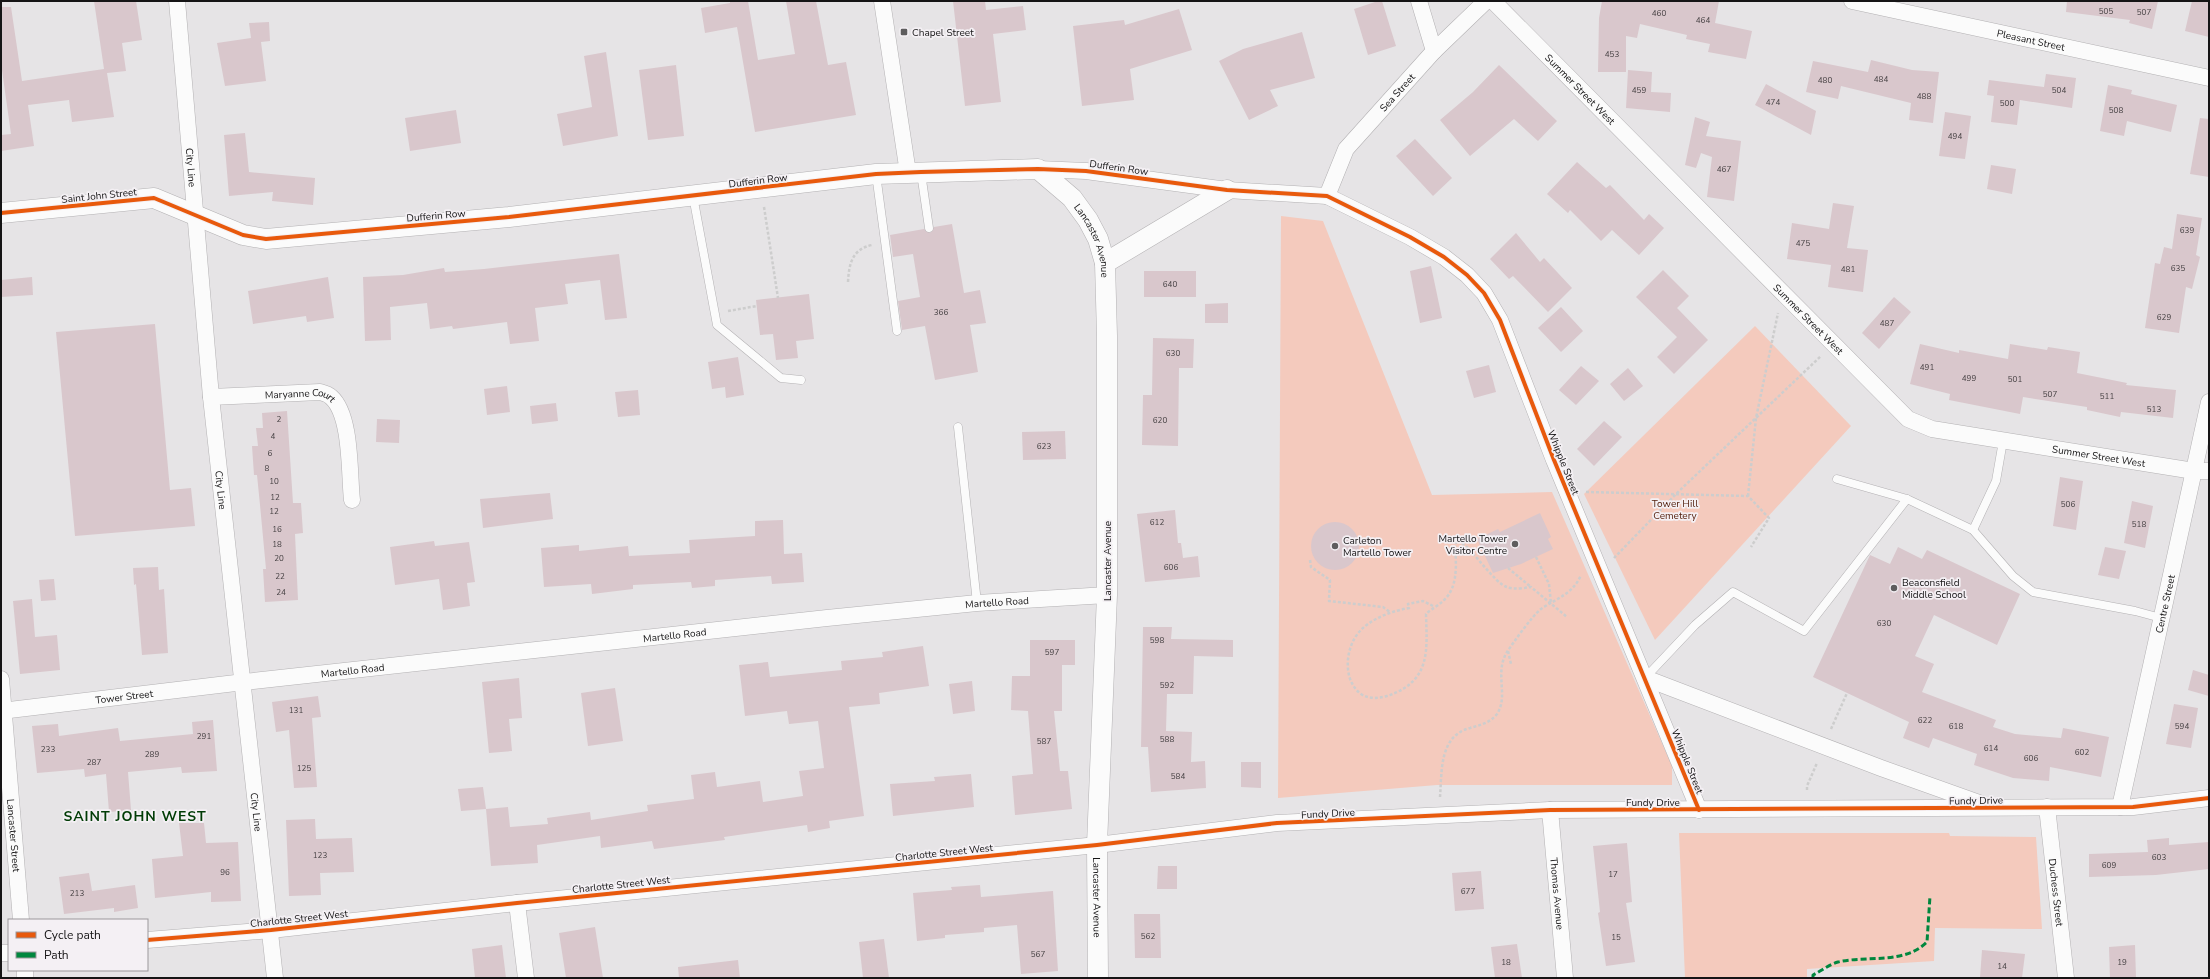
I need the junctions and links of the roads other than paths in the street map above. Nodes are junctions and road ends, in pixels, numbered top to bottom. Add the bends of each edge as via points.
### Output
1 (177, 1) edge
2 (882, 1) edge
3 (1419, 1) edge
4 (1486, 1) edge
5 (1494, 1) edge
6 (1852, 1) edge
7 (1434, 51) junction
8 (2209, 78) edge
9 (1038, 169) junction
10 (915, 172) junction
11 (876, 174) junction
12 (1227, 190) junction
13 (693, 196) junction
14 (1327, 196) junction
15 (1, 213) edge
16 (195, 216) junction
17 (929, 228) dead end
18 (1105, 263) junction
19 (897, 331) dead end
20 (801, 380) dead end
21 (211, 397) junction
22 (2209, 402) edge
23 (958, 427) dead end
24 (2003, 441) junction
25 (2201, 471) edge
26 (1837, 479) dead end
27 (1907, 499) junction
28 (352, 500) dead end
29 (1973, 530) junction
30 (1107, 595) junction
31 (977, 603) junction
32 (2162, 618) junction
33 (1645, 678) junction
34 (1, 679) edge
35 (244, 682) junction
36 (3, 711) edge
37 (2209, 798) edge
38 (2047, 807) junction
39 (2120, 807) junction
40 (1994, 808) junction
41 (1550, 810) junction
42 (1699, 810) junction
43 (1097, 845) junction
44 (517, 903) junction
45 (20, 919) edge
46 (271, 930) junction
47 (148, 940) edge
48 (275, 978) edge
49 (526, 978) edge
50 (1098, 978) edge
51 (1565, 978) edge
52 (2066, 978) edge

1 - 16 street, City Line
2 - 10 street
3 - 7 street
4 - 7 street, Sea Street
5 - 24 street, Summer Street West via 1893,406 1915,424
6 - 8 street, Pleasant Street
7 - 14 street, Sea Street via 1346,149
9 - 10 street, Dufferin Row
9 - 12 street, Dufferin Row via 1086,171
9 - 18 street, Lancaster Avenue via 1072,198 1088,220 1098,239
10 - 11 street, Dufferin Row
10 - 17 lane
11 - 13 street, Dufferin Row
11 - 19 lane
12 - 14 street, Dufferin Row
12 - 18 street
13 - 16 street, Dufferin Row via 266,239 243,235
13 - 20 lane via 718,325 781,378
14 - 33 street, Whipple Street via 1410,237 1444,257 1467,275 1484,293 1500,320
15 - 16 street, Saint John Street via 154,198
16 - 21 street, City Line
18 - 30 street, Lancaster Avenue
21 - 28 street, Maryanne Court via 320,392 332,398 345,425
21 - 35 street, City Line
22 - 25 street, Centre Street
23 - 31 lane
24 - 25 street, Summer Street West
24 - 29 lane via 1996,481
25 - 32 street, Centre Street
26 - 27 lane
27 - 29 lane
27 - 33 lane via 1804,631 1732,592 1694,625
29 - 32 lane via 2013,576 2033,592
30 - 31 street, Martello Road
30 - 43 street, Lancaster Avenue
31 - 35 street, Martello Road
32 - 39 street, Centre Street
33 - 40 street, Fundy Drive
33 - 42 street, Whipple Street
34 - 36 street, Lancaster Street
35 - 36 street, Tower Street
35 - 46 street, City Line
36 - 45 street, Lancaster Street
37 - 39 street, Fundy Drive
38 - 39 street, Fundy Drive
38 - 40 street, Fundy Drive
38 - 52 street, Duchess Street
40 - 42 street, Fundy Drive
41 - 42 street, Fundy Drive
41 - 43 street, Fundy Drive via 1277,824
41 - 51 street, Thomas Avenue
43 - 44 street, Charlotte Street West
43 - 50 street, Lancaster Avenue
44 - 46 street, Charlotte Street West
44 - 49 street
46 - 47 street, Charlotte Street West
46 - 48 street, City Line

